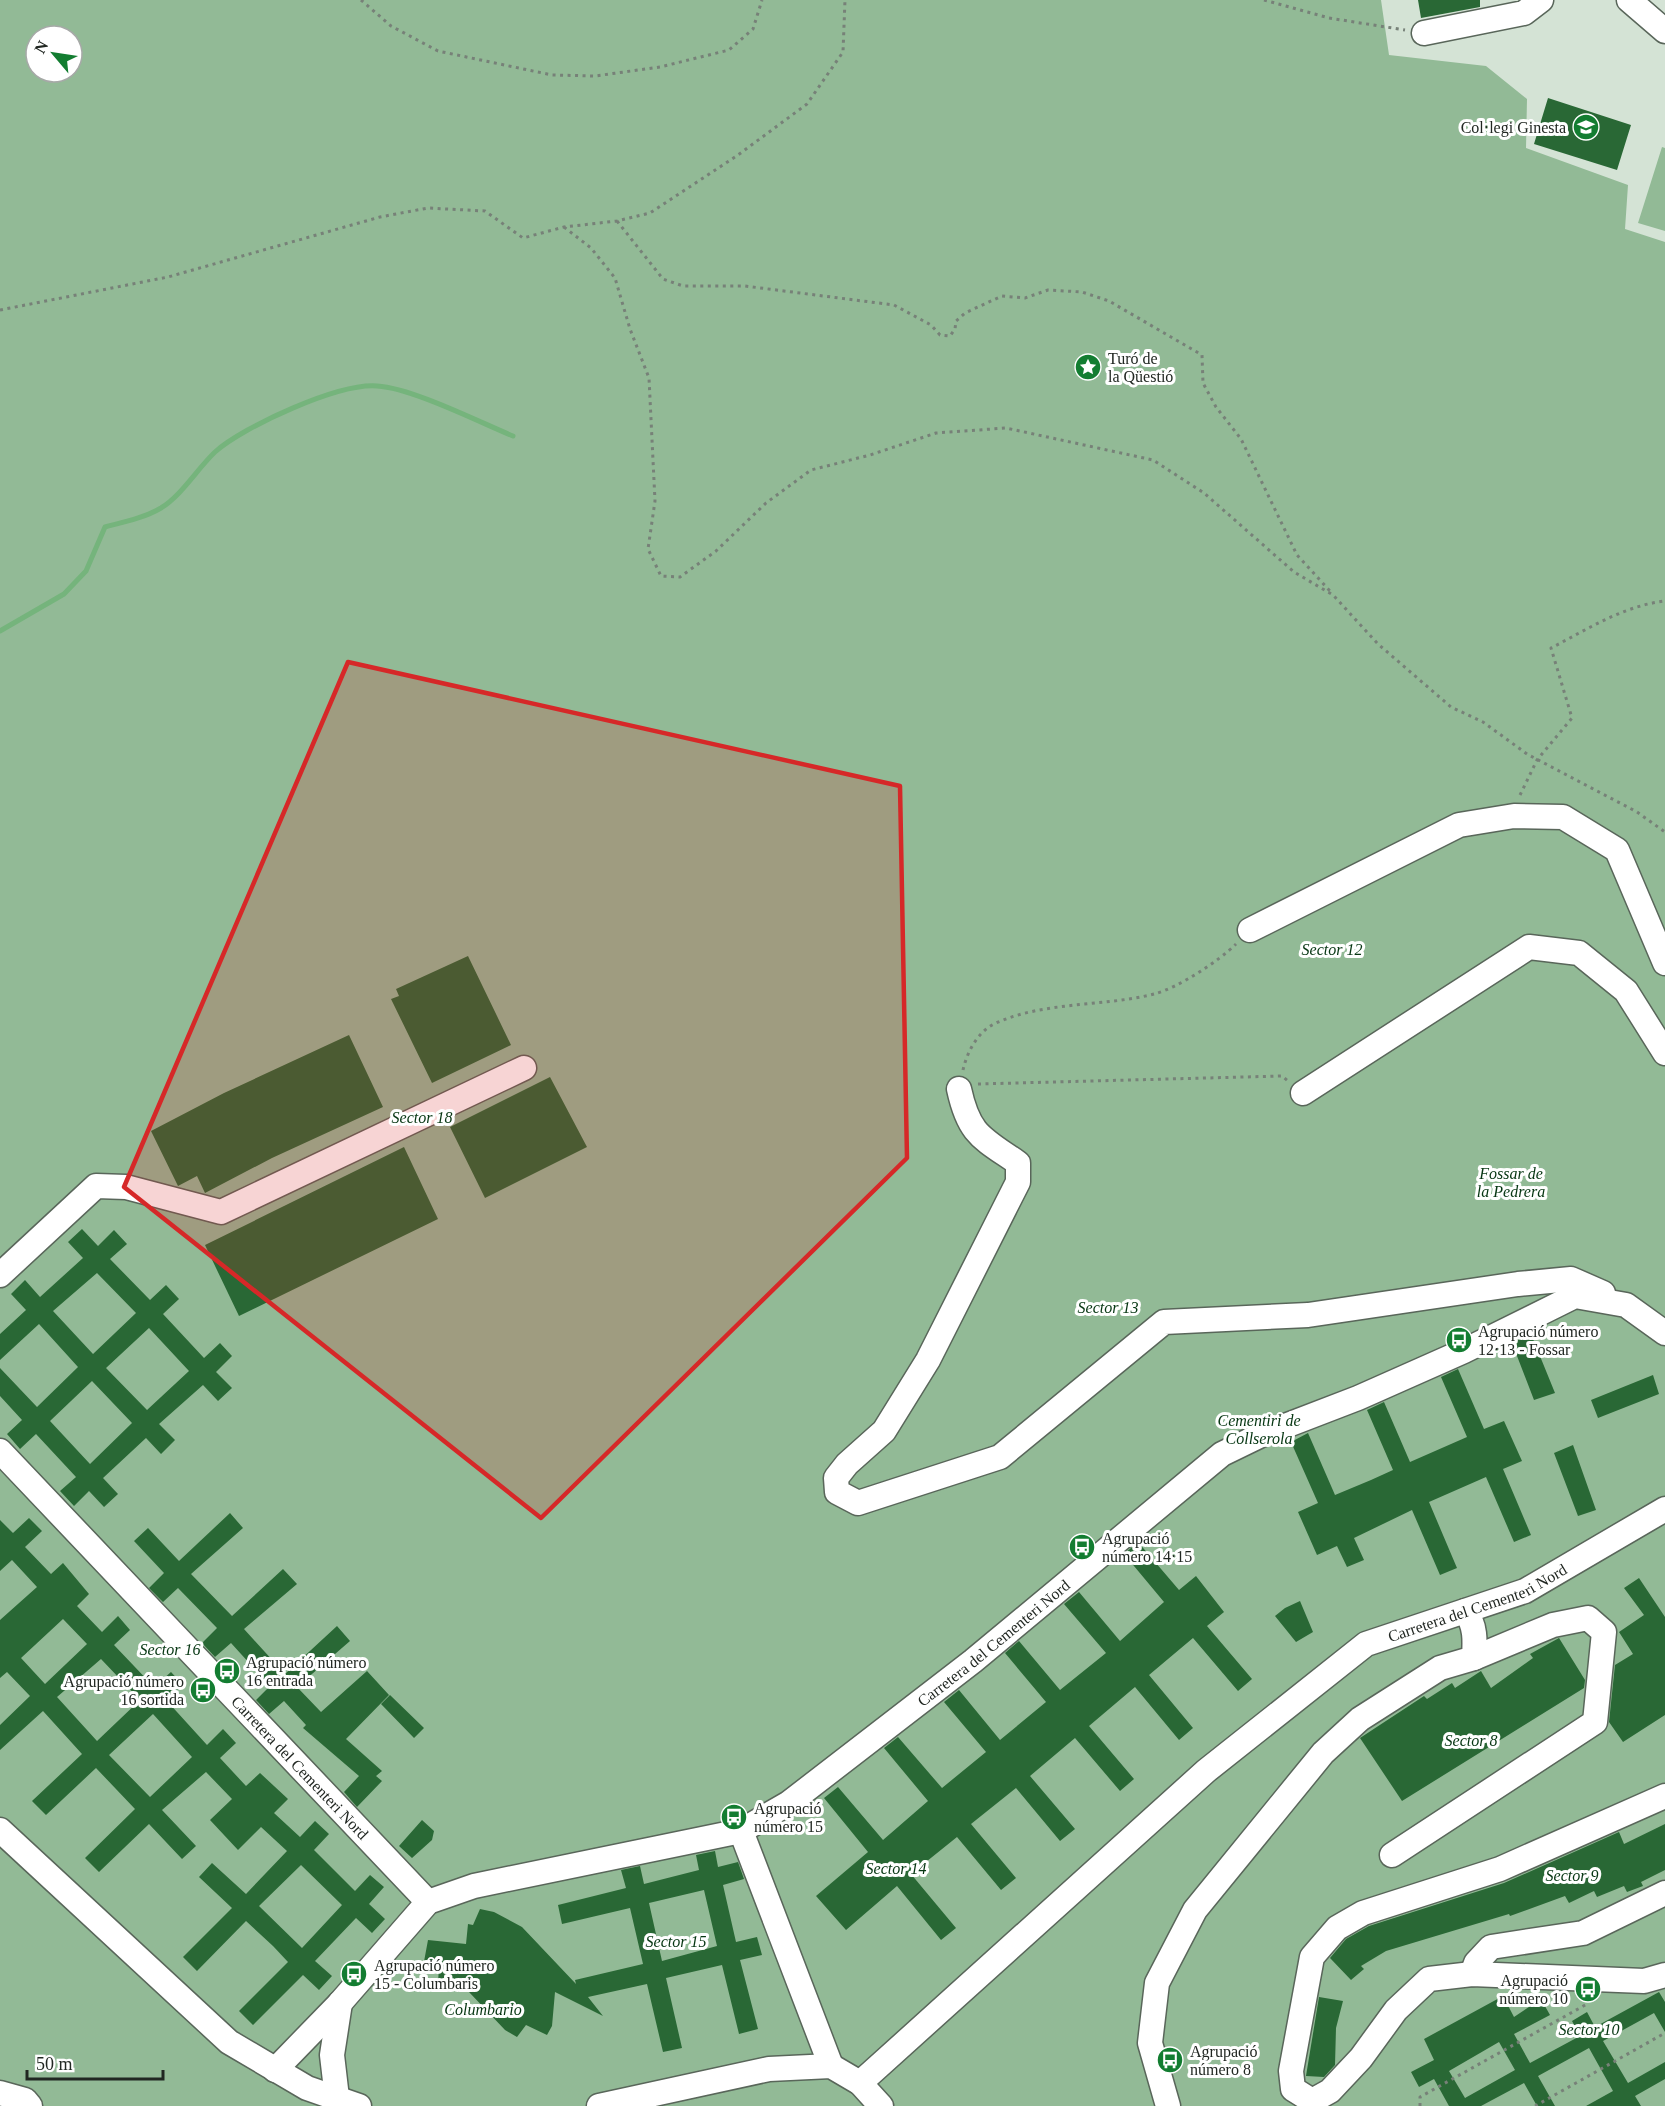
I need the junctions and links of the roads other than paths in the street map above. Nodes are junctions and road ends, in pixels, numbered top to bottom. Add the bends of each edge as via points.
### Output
1 (1629, 0) edge
2 (1533, 7) edge
3 (1665, 31) edge
4 (1424, 33) road end
5 (1250, 930) road end
6 (1665, 963) edge
7 (1665, 1053) edge
8 (524, 1068) dead end
9 (959, 1089) road end
10 (1303, 1093) road end
11 (0, 1275) edge
12 (1626, 1305) junction
13 (1665, 1333) edge
14 (0, 1451) edge
15 (1665, 1509) edge
16 (1465, 1611) junction
17 (1474, 1658) junction
18 (1665, 1796) edge
19 (0, 1830) edge
20 (741, 1831) junction
21 (1392, 1855) dead end
22 (1665, 1893) edge
23 (428, 1902) junction
24 (1472, 1974) junction
25 (1665, 1975) edge
26 (340, 2003) junction
27 (831, 2066) junction
28 (274, 2070) junction
29 (860, 2083) junction
30 (0, 2093) edge
31 (348, 2102) edge
32 (30, 2106) edge
33 (599, 2106) edge
34 (881, 2106) edge
35 (1168, 2106) edge

1 - 3 street
2 - 4 street
5 - 6 street via 1459,825 1521,816 1563,817 1617,850
7 - 10 street via 1626,991 1586,959 1578,953 1529,947
8 - 11 street via 221,1212 126,1187 96,1186
9 - 12 street via 964,1115 975,1133 1018,1163 1018,1182 928,1360 891,1421 836,1478 837,1492 858,1503 1000,1457 1164,1322 1308,1316 1571,1279
12 - 13 street, Carretera del Cementeri Nord
12 - 20 street, Carretera del Cementeri Nord via 1575,1296 1464,1351 1222,1454 964,1668 789,1803
14 - 23 street, Carretera del Cementeri Nord
15 - 16 street, Carretera del Cementeri Nord via 1525,1591
16 - 17 street via 1471,1618
16 - 29 street, Carretera del Cementeri Nord via 1365,1644 1206,1771
17 - 21 street via 1553,1625 1588,1618 1604,1632 1595,1722
17 - 35 street via 1440,1668 1360,1719 1323,1753 1195,1910 1157,1983 1150,2043
18 - 24 street via 1500,1869 1363,1913 1337,1928 1312,1957 1291,2071 1293,2089 1312,2100 1330,2091 1361,2058 1396,2010 1429,1979
19 - 28 street via 229,2042
20 - 23 street, Carretera del Cementeri Nord via 474,1886
20 - 27 street
22 - 24 street via 1583,1933 1491,1947 1476,1963
23 - 26 street, Carretera del Cementeri Nord
24 - 25 street via 1644,1981
26 - 28 street, Carretera del Cementeri Nord
26 - 31 street via 332,2055
27 - 29 street
27 - 33 street via 769,2069
28 - 31 street via 307,2088
29 - 34 street
30 - 32 street via 25,2100

